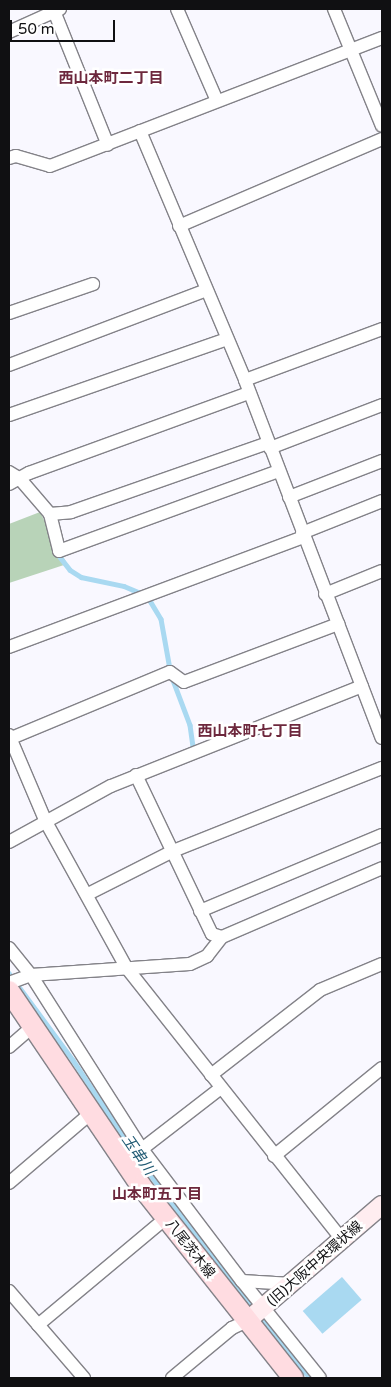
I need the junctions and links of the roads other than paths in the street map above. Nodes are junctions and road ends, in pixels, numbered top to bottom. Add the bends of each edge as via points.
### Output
1 (177, 9) edge
2 (334, 9) edge
3 (57, 10) edge
4 (9, 32) edge
5 (382, 38) edge
6 (351, 50) junction
7 (217, 101) junction
8 (382, 126) edge
9 (140, 131) junction
10 (382, 139) edge
11 (108, 145) junction
12 (9, 158) edge
13 (178, 226) junction
14 (93, 284) dead end
15 (206, 290) junction
16 (9, 313) edge
17 (382, 328) edge
18 (227, 339) junction
19 (9, 365) edge
20 (245, 380) junction
21 (250, 393) junction
22 (382, 405) edge
23 (9, 415) edge
24 (269, 446) junction
25 (382, 461) edge
26 (279, 471) junction
27 (9, 472) edge
28 (14, 482) edge
29 (289, 498) junction
30 (382, 501) edge
31 (50, 514) junction
32 (302, 535) junction
33 (382, 571) edge
34 (326, 594) junction
35 (338, 624) junction
36 (9, 647) edge
37 (362, 686) junction
38 (9, 737) edge
39 (382, 738) edge
40 (382, 768) edge
41 (136, 775) junction
42 (46, 822) junction
43 (382, 835) edge
44 (9, 842) edge
45 (173, 851) junction
46 (382, 868) edge
47 (88, 894) junction
48 (200, 910) junction
49 (222, 937) junction
50 (9, 948) edge
51 (382, 964) edge
52 (126, 967) junction
53 (31, 975) junction
54 (9, 983) edge
55 (9, 990) edge
56 (33, 1026) junction
57 (9, 1047) edge
58 (382, 1068) edge
59 (211, 1075) junction
60 (221, 1088) junction
61 (91, 1113) junction
62 (142, 1149) junction
63 (274, 1156) junction
64 (9, 1183) edge
65 (382, 1205) edge
66 (166, 1218) junction
67 (342, 1240) junction
68 (242, 1281) junction
69 (293, 1284) junction
70 (9, 1291) edge
71 (263, 1309) junction
72 (247, 1321) junction
73 (38, 1325) junction
74 (84, 1378) edge
75 (172, 1378) edge
76 (293, 1378) edge
77 (320, 1378) edge

1 - 7 street
2 - 6 street
3 - 4 street
3 - 11 street
5 - 6 street
6 - 7 street
6 - 8 street
7 - 9 street
9 - 11 street
9 - 13 street
10 - 13 street
11 - 12 street via 50,166 16,156
13 - 15 street
14 - 16 street
15 - 18 street
15 - 19 street
17 - 20 street
18 - 20 street
18 - 23 street
20 - 21 street
21 - 24 street
21 - 28 street via 29,473
22 - 24 street
24 - 26 street
24 - 31 street via 71,512
25 - 29 street
26 - 29 street
26 - 31 street via 59,551
27 - 28 street
28 - 31 street
29 - 32 street
30 - 32 street
32 - 34 street
32 - 36 street
33 - 34 street
34 - 35 street
35 - 37 street
35 - 38 street via 184,682 170,672
37 - 39 street
37 - 41 street via 263,728
38 - 42 street
40 - 45 street
41 - 42 street
41 - 45 street
42 - 44 street
42 - 47 street
43 - 48 street
45 - 47 street
45 - 48 street
46 - 49 street
47 - 52 street
48 - 49 street via 212,934
49 - 52 street via 207,956 190,964
50 - 53 street
51 - 59 street via 320,990
52 - 53 street
52 - 59 street
53 - 54 street
53 - 62 street
55 - 56 main road, 八尾茨木線
56 - 57 street
56 - 61 main road, 八尾茨木線
58 - 63 street
59 - 60 street
60 - 62 street
60 - 63 street
61 - 64 street
61 - 66 main road, 八尾茨木線
62 - 68 street
63 - 67 street
65 - 67 street, (旧)大阪中央環状線
66 - 72 main road, 八尾茨木線
66 - 73 street
67 - 69 street, (旧)大阪中央環状線
68 - 69 street
68 - 71 street
69 - 71 street, (旧)大阪中央環状線
70 - 73 street
71 - 72 street, (旧)大阪中央環状線
71 - 77 street
72 - 75 street via 232,1328
72 - 76 main road, 八尾茨木線
73 - 74 street

